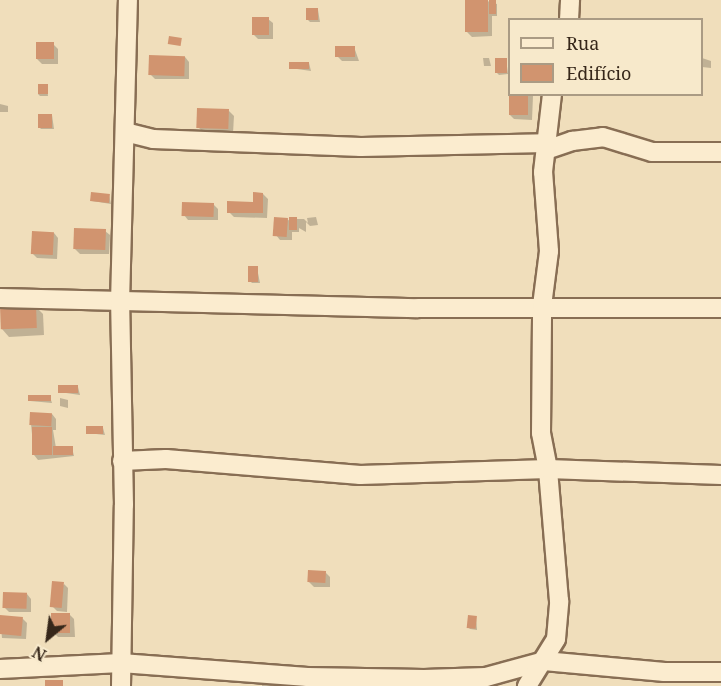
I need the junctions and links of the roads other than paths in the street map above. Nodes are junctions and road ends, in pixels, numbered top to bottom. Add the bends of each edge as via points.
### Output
1 (128, 0) edge
2 (570, 0) edge
3 (569, 18) edge
4 (552, 96) edge
5 (125, 132) junction
6 (153, 139) junction
7 (546, 146) junction
8 (721, 152) edge
9 (126, 160) junction
10 (0, 298) edge
11 (120, 303) junction
12 (542, 306) junction
13 (721, 308) edge
14 (122, 461) junction
15 (548, 469) junction
16 (721, 476) edge
17 (544, 661) junction
18 (121, 663) junction
19 (0, 669) edge
20 (721, 672) edge
21 (665, 679) edge
22 (307, 681) edge
23 (121, 686) edge
24 (527, 686) edge

1 - 5 street
2 - 3 street
4 - 7 street
5 - 6 street
5 - 9 street
6 - 7 street via 361,147
6 - 9 street
7 - 8 street via 603,138 652,152
7 - 12 street via 543,192 549,251
9 - 11 street
10 - 11 street
11 - 12 street via 418,309
11 - 14 street
12 - 13 street
12 - 15 street via 541,433
14 - 15 street via 166,459 360,475
14 - 18 street
15 - 16 street
15 - 17 street via 560,601 556,639
17 - 21 street
17 - 22 street via 486,677
17 - 24 street
18 - 19 street
18 - 22 street
18 - 23 street
20 - 21 street

